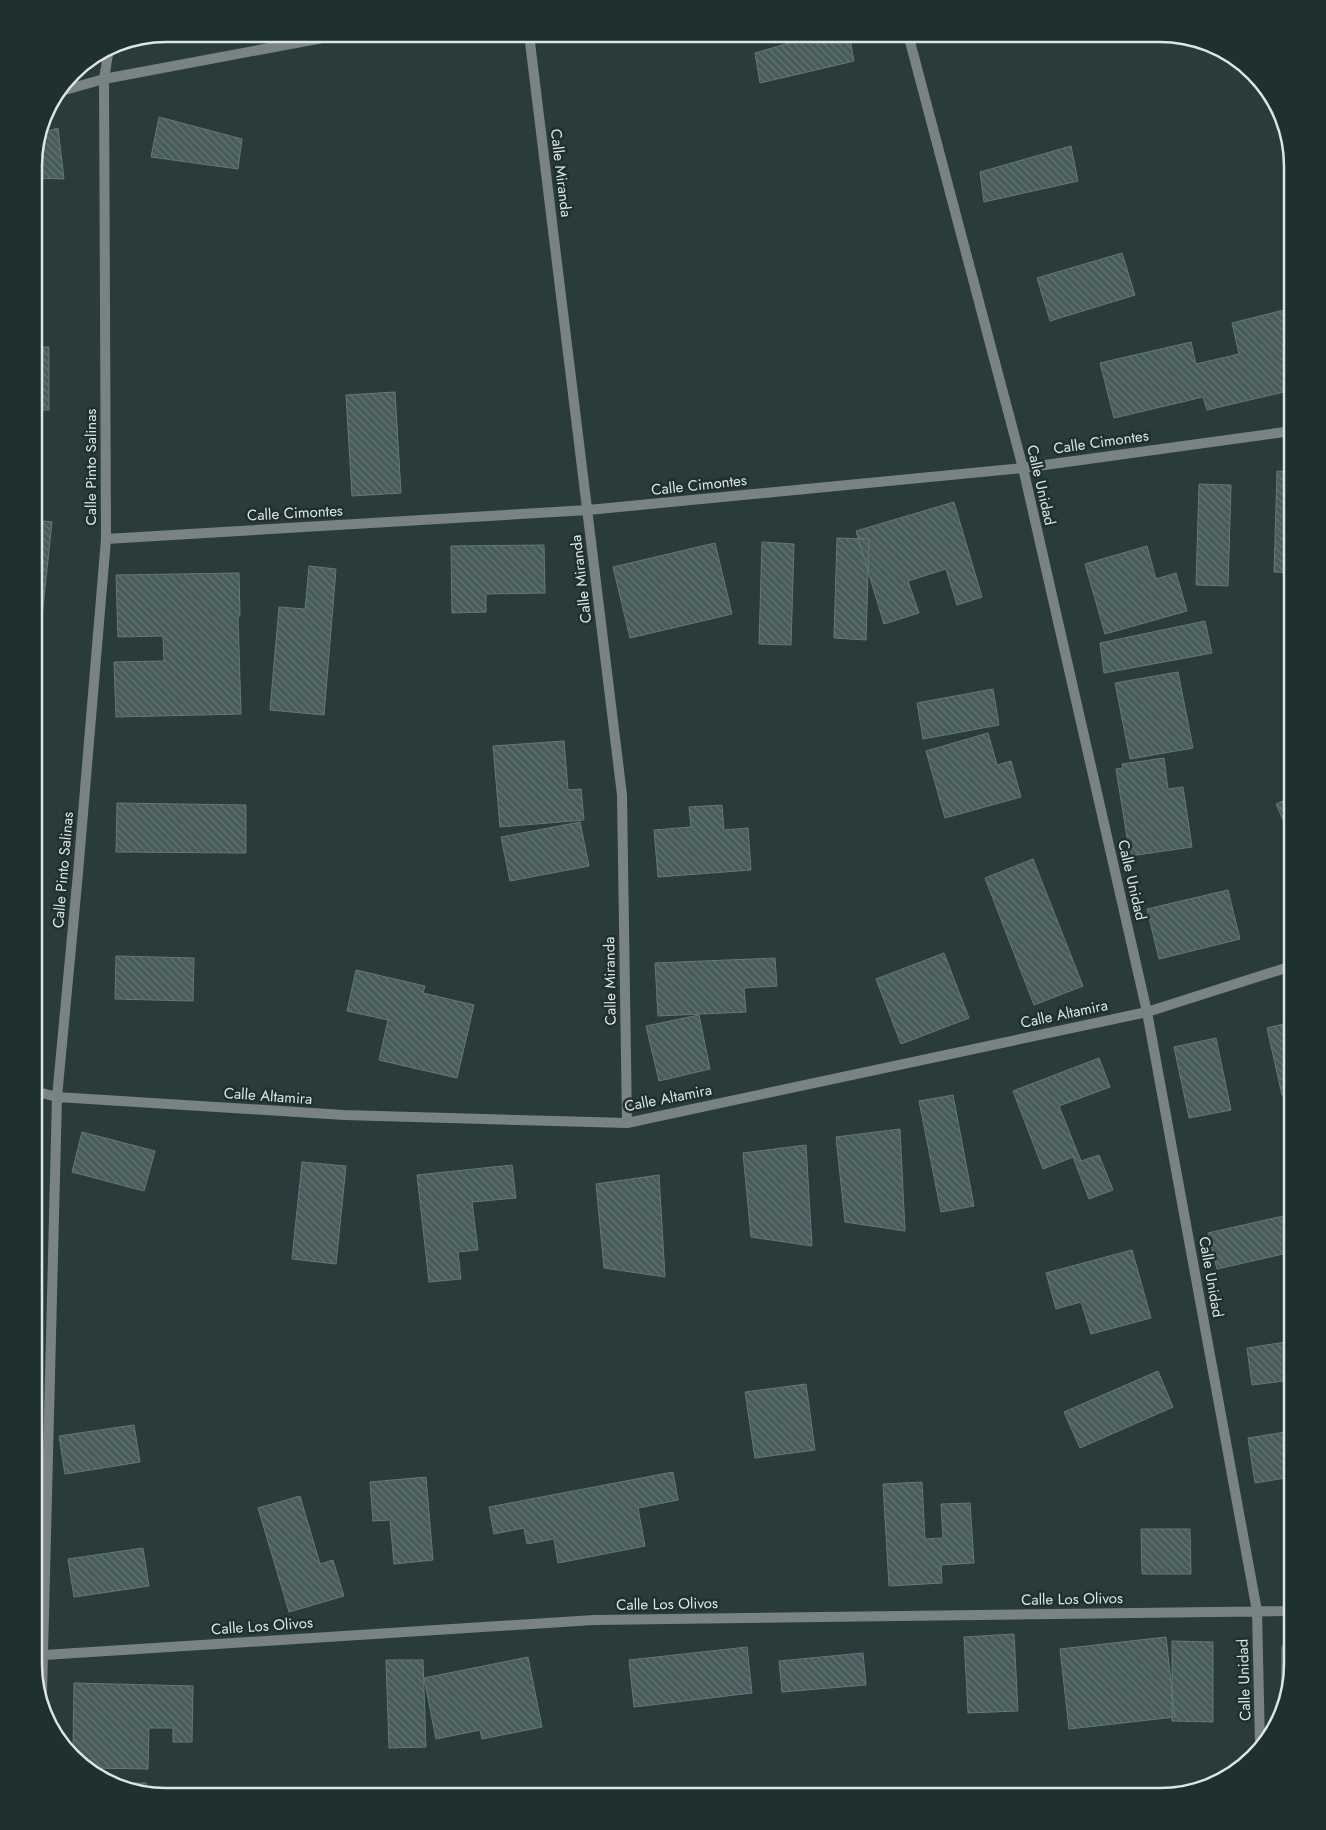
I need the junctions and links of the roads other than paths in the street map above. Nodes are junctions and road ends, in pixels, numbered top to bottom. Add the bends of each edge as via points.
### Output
1 (296, 43) edge
2 (529, 43) edge
3 (910, 43) edge
4 (107, 58) edge
5 (104, 79) junction
6 (71, 88) edge
7 (1284, 432) edge
8 (1023, 468) junction
9 (588, 510) junction
10 (106, 539) junction
11 (1284, 969) edge
12 (1147, 1012) junction
13 (42, 1094) edge
14 (57, 1098) junction
15 (627, 1123) junction
16 (1257, 1611) junction
17 (1284, 1611) edge
18 (44, 1655) junction
19 (43, 1672) edge
20 (1260, 1736) edge

1 - 5 street
2 - 9 street, Calle Miranda
3 - 8 street, Calle Unidad
4 - 5 street, Calle Pinto Salinas
5 - 6 street
5 - 10 street, Calle Pinto Salinas
7 - 8 street, Calle Cimontes
8 - 9 street, Calle Cimontes
8 - 12 street, Calle Unidad
9 - 10 street, Calle Cimontes
9 - 15 street, Calle Miranda via 622,795
10 - 14 street, Calle Pinto Salinas
11 - 12 street, Calle Altamira
12 - 15 street, Calle Altamira
12 - 16 street, Calle Unidad
13 - 14 street, Calle Altamira
14 - 15 street, Calle Altamira via 344,1115
14 - 18 street, Calle Pinto Salinas
16 - 17 street, Calle Los Olivos
16 - 18 street, Calle Los Olivos via 594,1620
16 - 20 street, Calle Unidad
18 - 19 street, Calle Pinto Salinas

